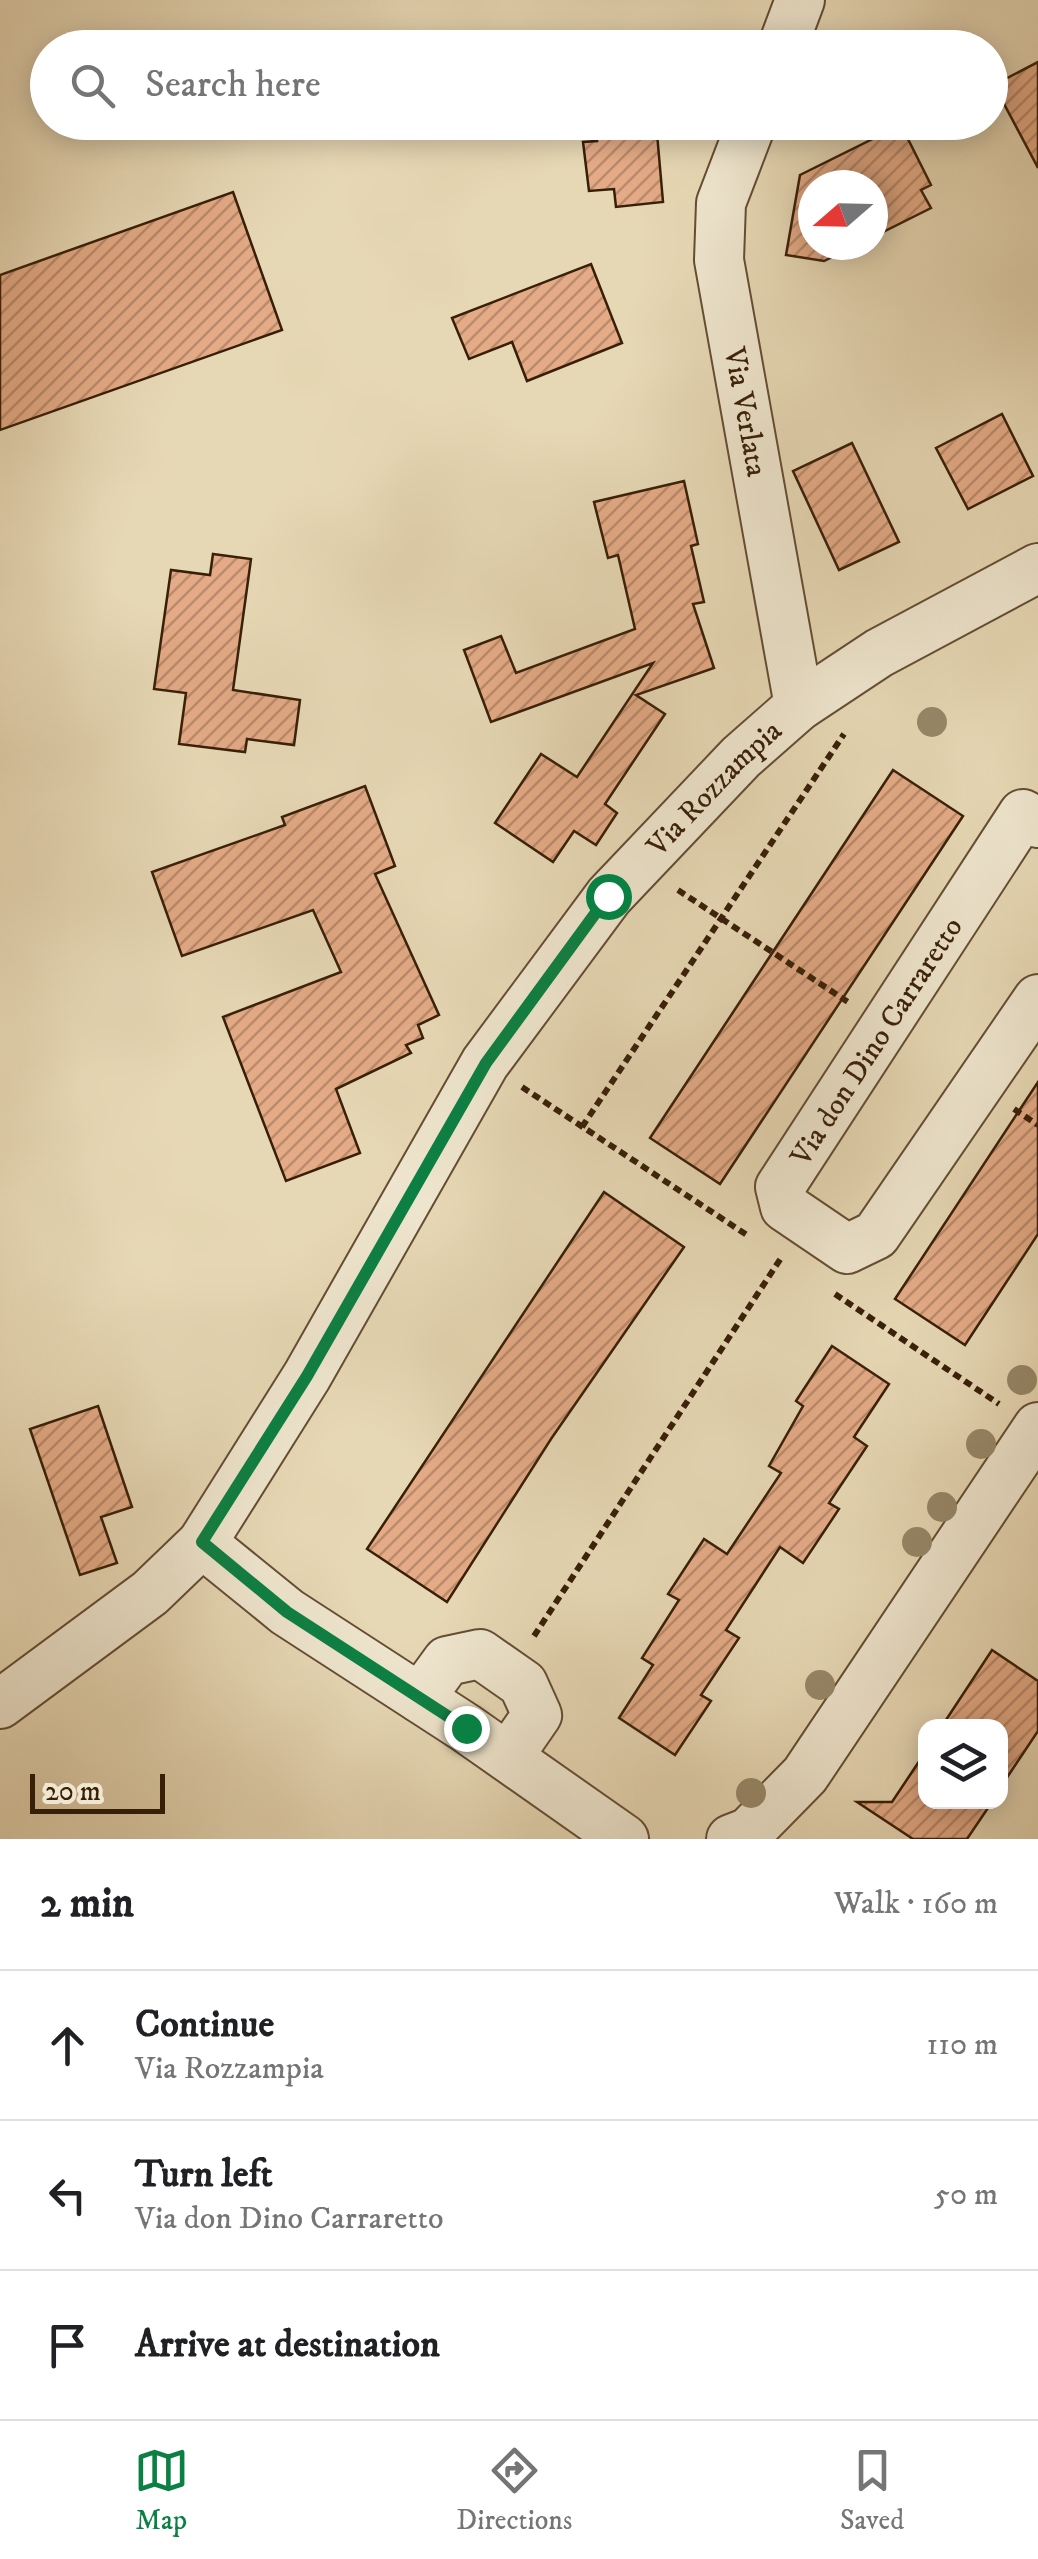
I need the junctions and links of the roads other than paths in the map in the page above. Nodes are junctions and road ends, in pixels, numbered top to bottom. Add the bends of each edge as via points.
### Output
1 (800, 0) edge
2 (789, 30) edge
3 (745, 140) edge
4 (1038, 568) edge
5 (817, 717) junction
6 (1038, 823) edge
7 (1038, 999) edge
8 (1038, 1427) edge
9 (202, 1542) junction
10 (420, 1698) junction
11 (0, 1704) edge
12 (508, 1757) junction
13 (624, 1839) edge
14 (731, 1839) edge

1 - 2 street
3 - 5 street, Via Verlata via 721,203 719,260
4 - 5 street, Via Rozzampia via 879,653
5 - 9 street, Via Rozzampia via 740,757 608,896 486,1063 307,1376
6 - 7 street, Via don Dino Carraretto via 1023,814 780,1187 785,1207 848,1249 876,1235
8 - 14 street via 805,1774 748,1832
9 - 10 street via 287,1612
9 - 11 street, Via Rozzampia via 150,1592
10 - 12 street
10 - 12 street via 447,1661 480,1654 524,1684 537,1715
12 - 13 street

